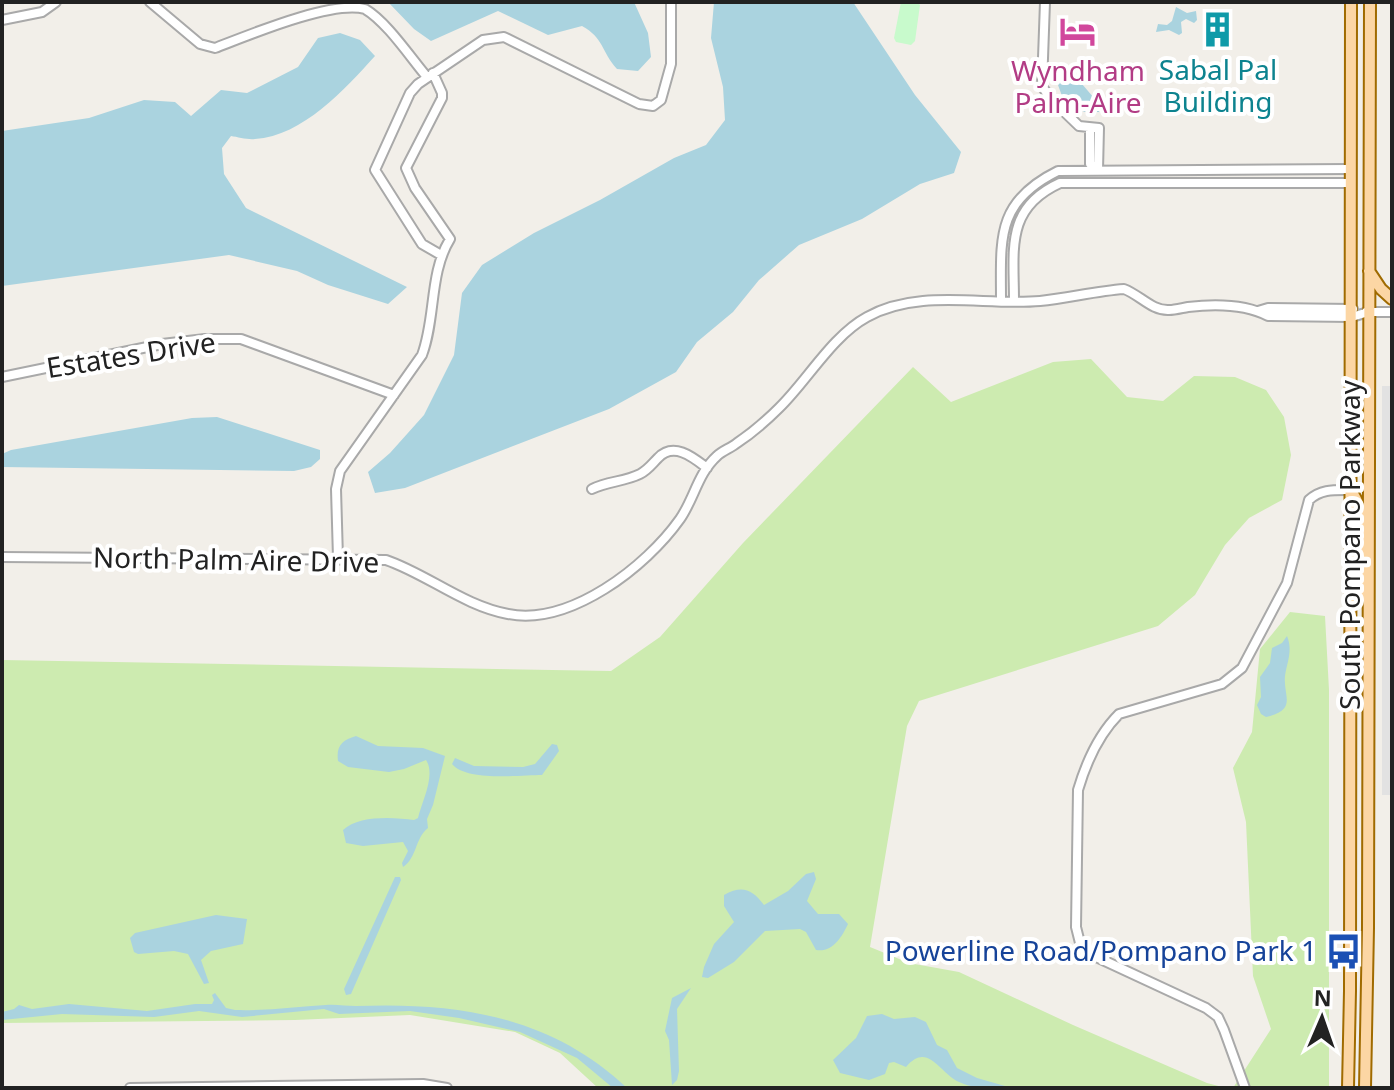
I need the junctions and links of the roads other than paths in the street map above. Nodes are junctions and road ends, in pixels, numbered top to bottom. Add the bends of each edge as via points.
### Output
1 (56, 2) edge
2 (150, 2) edge
3 (671, 2) edge
4 (1045, 2) edge
5 (1351, 2) edge
6 (1370, 2) edge
7 (2, 20) edge
8 (430, 75) junction
9 (1350, 169) junction
10 (1098, 170) junction
11 (1176, 170) junction
12 (1246, 170) junction
13 (1177, 183) junction
14 (1247, 183) junction
15 (1350, 183) junction
16 (441, 255) junction
17 (1369, 271) junction
18 (1392, 299) edge
19 (1001, 301) junction
20 (1014, 301) junction
21 (1368, 312) junction
22 (1392, 312) edge
23 (1352, 313) junction
24 (2, 377) edge
25 (394, 395) junction
26 (707, 468) junction
27 (592, 489) dead end
28 (1350, 490) junction
29 (2, 557) edge
30 (338, 558) junction
31 (1369, 602) junction
32 (1350, 927) junction
33 (1368, 928) junction
34 (130, 1088) edge
35 (447, 1088) edge
36 (1245, 1088) edge
37 (1348, 1088) edge
38 (1365, 1088) edge

1 - 7 street via 42,12
2 - 8 street via 200,44 215,48 307,8 362,6
3 - 8 street via 671,64 661,100 653,106 639,104 504,37 483,40
4 - 10 street via 1042,86 1079,126 1095,128 1090,164
5 - 9 main road, South Pompano Parkway
6 - 17 main road, South Pompano Parkway
8 - 16 street via 442,98 406,168 450,239
8 - 16 street via 410,93 375,170 422,244
9 - 12 street
9 - 15 main road, South Pompano Parkway
10 - 11 street
10 - 19 street via 1058,171 1024,191 1012,207 1001,249
11 - 12 street
11 - 13 street
12 - 14 street
13 - 14 street
13 - 20 street via 1060,183 1047,189 1024,209 1017,227
14 - 15 street
15 - 23 main road, South Pompano Parkway
16 - 25 street via 427,341
17 - 18 main road
17 - 21 main road, South Pompano Parkway
19 - 20 street, North Palm Aire Drive
19 - 26 street, North Palm Aire Drive via 908,302 868,316 761,426 717,455
20 - 23 street, North Palm Aire Drive via 1124,289 1159,309 1232,306 1268,316
21 - 22 street, North Palm Aire Drive
21 - 23 street, North Palm Aire Drive
21 - 31 main road, South Pompano Parkway
23 - 28 main road, South Pompano Parkway
24 - 25 street, Estates Drive via 162,344 241,339
25 - 30 street via 340,471
26 - 27 street via 687,453 672,451 637,475
26 - 30 street, North Palm Aire Drive via 679,520 649,553 623,576 558,612 507,614 386,560
28 - 31 main road via 1361,510 1361,583
28 - 32 main road, South Pompano Parkway
28 - 36 street via 1327,490 1309,500 1287,583 1242,668 1222,684 1119,714 1108,725 1078,790 1080,943 1092,955 1218,1017
29 - 30 street, North Palm Aire Drive
31 - 33 main road, South Pompano Parkway
32 - 33 street
32 - 37 main road, South Pompano Parkway
33 - 38 main road, South Pompano Parkway
34 - 35 street

